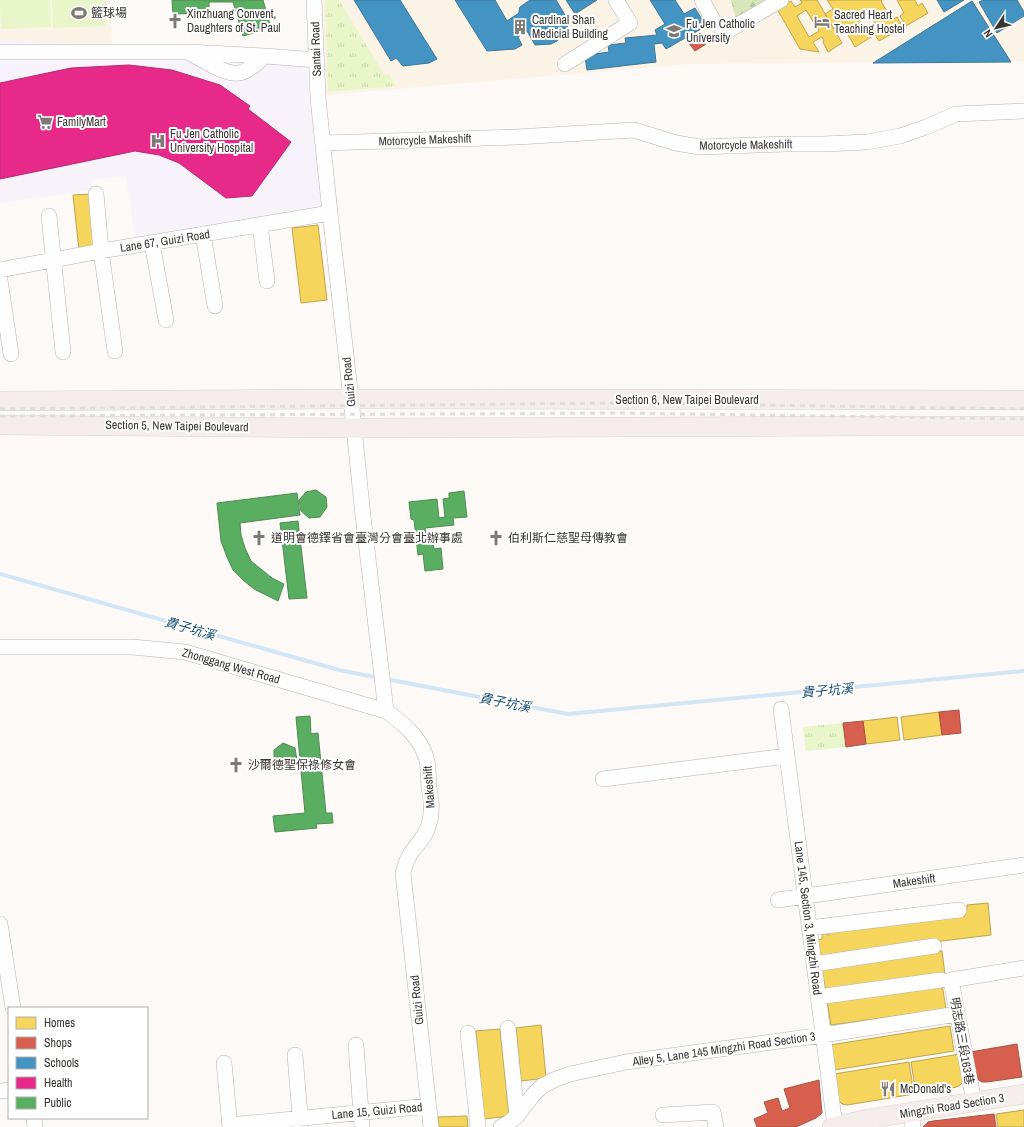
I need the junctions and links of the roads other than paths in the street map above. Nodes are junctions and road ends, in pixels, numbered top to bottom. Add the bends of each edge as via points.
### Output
1 (314, 0) edge
2 (616, 0) edge
3 (702, 0) edge
4 (781, 0) edge
5 (713, 20) dead end
6 (722, 34) dead end
7 (0, 52) edge
8 (316, 60) junction
9 (565, 64) dead end
10 (318, 98) joint
11 (1024, 110) edge
12 (322, 143) junction
13 (96, 194) dead end
14 (330, 213) junction
15 (49, 216) dead end
16 (260, 225) junction
17 (203, 234) junction
18 (152, 243) junction
19 (101, 251) junction
20 (54, 260) junction
21 (0, 270) edge
22 (0, 280) edge
23 (266, 281) dead end
24 (215, 306) dead end
25 (166, 320) dead end
26 (115, 351) dead end
27 (63, 352) dead end
28 (11, 354) dead end
29 (351, 399) junction
30 (1024, 400) edge
31 (0, 401) edge
32 (0, 425) edge
33 (1024, 426) edge
34 (354, 428) junction
35 (0, 647) edge
36 (781, 710) dead end
37 (386, 711) junction
38 (787, 756) junction
39 (603, 778) dead end
40 (1024, 865) edge
41 (403, 873) joint
42 (805, 896) junction
43 (778, 900) dead end
44 (959, 910) dead end
45 (0, 924) edge
46 (809, 928) junction
47 (934, 946) dead end
48 (814, 964) junction
49 (1024, 968) edge
50 (946, 980) junction
51 (818, 997) junction
52 (13, 1007) edge
53 (957, 1014) junction
54 (508, 1028) dead end
55 (468, 1032) dead end
56 (823, 1035) junction
57 (356, 1045) dead end
58 (295, 1055) dead end
59 (224, 1063) dead end
60 (1024, 1094) edge
61 (974, 1102) junction
62 (428, 1106) junction
63 (663, 1115) dead end
64 (516, 1116) junction
65 (362, 1120) edge
66 (912, 1120) edge
67 (301, 1123) edge
68 (230, 1126) edge
69 (834, 1126) edge
70 (431, 1127) edge
71 (478, 1127) edge
72 (501, 1127) edge
73 (716, 1127) edge

1 - 8 street, Santai Road
2 - 9 street via 630,23
3 - 5 street
4 - 6 street
7 - 8 street via 188,52
8 - 10 street, Santai Road
10 - 12 street, Guizi Road
11 - 12 street, Motorcycle Makeshift via 956,114 900,136 867,142 700,147 676,143 634,130 517,137
12 - 14 street, Guizi Road
13 - 19 street
14 - 16 street, Lane 67, Guizi Road
14 - 29 street, Guizi Road
15 - 20 street
16 - 17 street, Lane 67, Guizi Road
16 - 23 street
17 - 18 street, Lane 67, Guizi Road
17 - 24 street
18 - 19 street, Lane 67, Guizi Road
18 - 25 street
19 - 20 street, Lane 67, Guizi Road
19 - 26 street
20 - 21 street, Lane 67, Guizi Road
20 - 27 street
22 - 28 street
29 - 30 main road, Section 6, New Taipei Boulevard
29 - 31 main road, Section 5, New Taipei Boulevard
29 - 34 street, Guizi Road
32 - 34 main road, Section 5, New Taipei Boulevard
33 - 34 main road
34 - 37 street, Guizi Road
35 - 37 street, Zhonggang West Road via 132,647 185,652
36 - 38 street, Lane 145, Section 3, Mingzhi Road
37 - 41 street, Makeshift via 410,730 420,743 426,758 430,824 406,862
38 - 39 street
38 - 42 street, Lane 145, Section 3, Mingzhi Road
40 - 42 street, Makeshift
41 - 62 street, Guizi Road
42 - 43 street, Makeshift
42 - 46 street, Lane 145, Section 3, Mingzhi Road
44 - 46 street
45 - 52 street
46 - 48 street, Lane 145, Section 3, Mingzhi Road
47 - 48 street
48 - 51 street, Lane 145, Section 3, Mingzhi Road
49 - 50 street
50 - 51 street
50 - 53 street, 明志路三段163巷
51 - 56 street, Lane 145, Section 3, Mingzhi Road
53 - 56 street, Alley 5, Lane 145 Mingzhi Road Section 3
53 - 61 street, 明志路三段163巷
54 - 64 street
55 - 71 street
56 - 64 street, Alley 5, Lane 145 Mingzhi Road Section 3 via 626,1062 570,1074 542,1086
56 - 69 street, Lane 145, Section 3, Mingzhi Road
57 - 65 street
58 - 67 street
59 - 68 street
60 - 61 main road, Mingzhi Road Section 3
61 - 66 main road, Mingzhi Road Section 3
62 - 65 street, Lane 15, Guizi Road
62 - 70 street, Guizi Road
63 - 73 street via 713,1112
64 - 72 street, Alley 5, Lane 145 Mingzhi Road Section 3
65 - 67 street, Lane 15, Guizi Road
66 - 69 main road, Mingzhi Road Section 3 via 868,1119
67 - 68 street, Lane 15, Guizi Road

